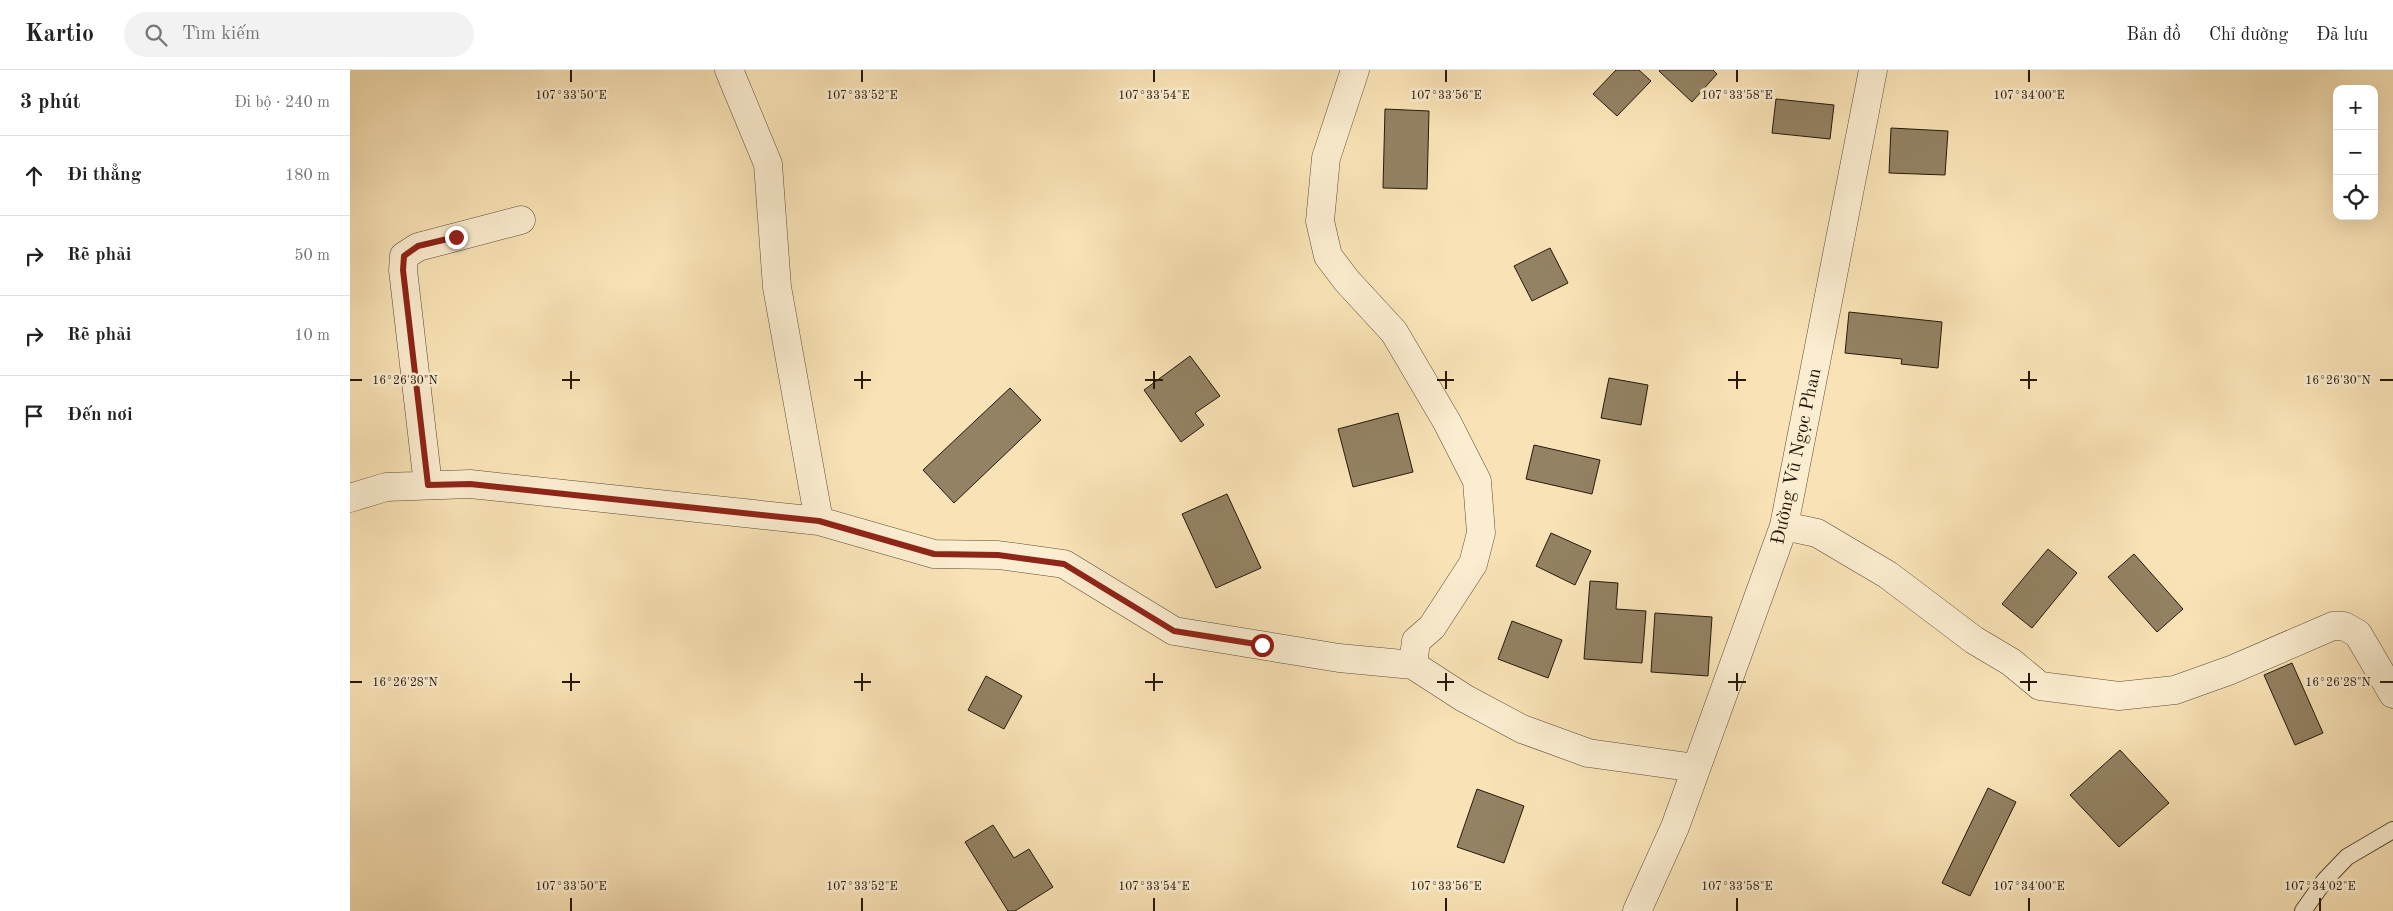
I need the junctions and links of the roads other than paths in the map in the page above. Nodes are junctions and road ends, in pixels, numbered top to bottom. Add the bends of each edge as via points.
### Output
1 (730, 70) edge
2 (1355, 70) edge
3 (1872, 70) edge
4 (521, 220) dead end
5 (428, 485) junction
6 (350, 498) edge
7 (819, 521) junction
8 (1784, 526) junction
9 (1413, 665) junction
10 (2393, 694) edge
11 (1696, 768) junction
12 (2393, 830) edge
13 (1637, 911) edge
14 (2303, 911) edge

1 - 7 street via 768,164 777,287
2 - 9 street via 1326,158 1320,222 1328,256 1394,332 1447,422 1477,482 1481,533 1473,564 1432,627 1416,641
3 - 8 street, Đường Vũ Ngọc Phan
4 - 5 street via 418,246 404,256
5 - 6 street via 386,487
5 - 7 street via 470,484
7 - 9 street via 934,554 998,555 1064,564 1174,631 1339,658
8 - 10 street via 1817,533 1888,575 2040,686 2119,696 2175,690 2232,670 2333,626 2344,626 2358,634
8 - 11 street, Đường Vũ Ngọc Phan
9 - 11 street via 1464,698 1522,729 1588,753
11 - 13 street, Đường Vũ Ngọc Phan via 1675,827
12 - 14 lane via 2348,857 2325,880

